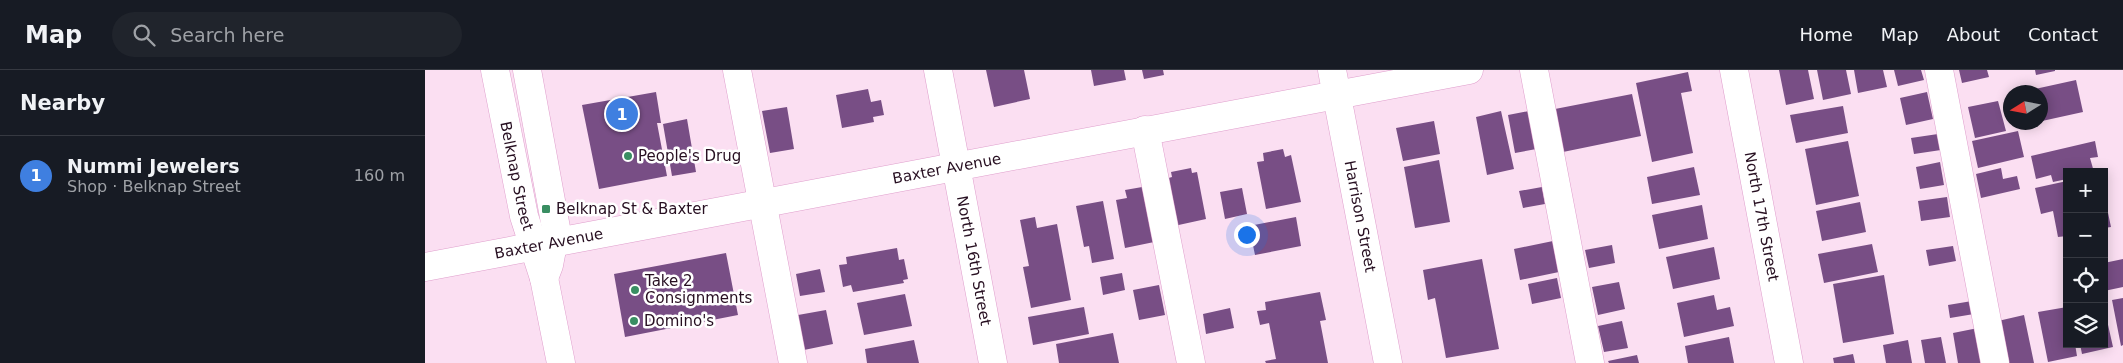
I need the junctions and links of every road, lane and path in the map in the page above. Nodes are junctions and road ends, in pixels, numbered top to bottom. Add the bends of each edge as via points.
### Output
1 (495, 70) edge
2 (527, 70) edge
3 (737, 70) edge
4 (938, 70) edge
5 (1469, 70) edge
6 (1534, 70) edge
7 (1734, 70) edge
8 (1939, 70) edge
9 (1335, 83) edge
10 (1145, 130) junction
11 (956, 165) junction
12 (762, 202) junction
13 (543, 245) junction
14 (425, 267) edge
15 (561, 363) edge
16 (793, 363) edge
17 (993, 363) edge
18 (1191, 363) edge
19 (1388, 363) edge
20 (1590, 363) edge
21 (1789, 363) edge
22 (1995, 363) edge

1 - 13 main road, Belknap Street via 524,216
2 - 13 main road, Belknap Street via 554,210
3 - 12 main road
4 - 11 main road, North 16th Street
5 - 9 main road, Baxter Avenue
6 - 20 main road
7 - 21 main road, North 17th Street
8 - 22 main road
9 - 10 main road, Baxter Avenue
9 - 19 main road, Harrison Street
10 - 11 main road, Baxter Avenue
10 - 18 main road
11 - 12 main road, Baxter Avenue
11 - 17 main road, North 16th Street
12 - 13 main road, Baxter Avenue
12 - 16 main road
13 - 14 main road, Baxter Avenue
13 - 15 main road, Belknap Street via 544,278

